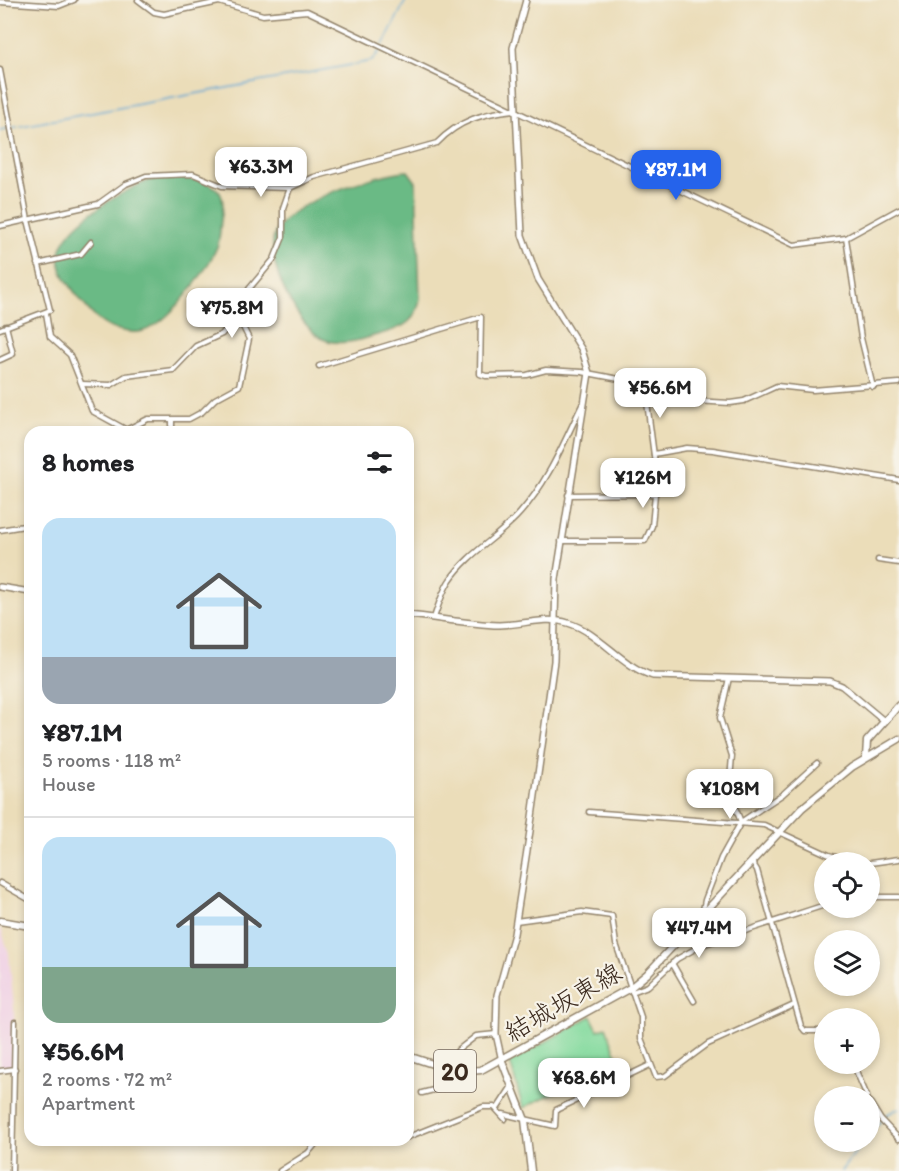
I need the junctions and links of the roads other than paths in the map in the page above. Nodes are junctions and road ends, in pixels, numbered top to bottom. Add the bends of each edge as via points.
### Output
1 (74, 0) edge
2 (138, 0) edge
3 (526, 0) edge
4 (0, 2) edge
5 (0, 70) edge
6 (516, 110) junction
7 (290, 188) junction
8 (899, 209) edge
9 (28, 220) junction
10 (0, 226) edge
11 (846, 238) junction
12 (91, 242) dead end
13 (38, 264) junction
14 (240, 311) junction
15 (46, 313) junction
16 (6, 326) junction
17 (0, 329) edge
18 (0, 360) edge
19 (319, 366) dead end
20 (589, 373) junction
21 (899, 383) edge
22 (82, 384) junction
23 (645, 387) junction
24 (873, 387) junction
25 (586, 396) junction
26 (172, 420) junction
27 (116, 426) edge
28 (132, 426) edge
29 (172, 426) edge
30 (654, 454) junction
31 (899, 480) edge
32 (655, 494) junction
33 (568, 495) junction
34 (24, 526) edge
35 (0, 530) edge
36 (561, 541) junction
37 (878, 560) dead end
38 (899, 563) edge
39 (0, 587) edge
40 (24, 591) edge
41 (414, 616) edge
42 (434, 618) junction
43 (555, 621) junction
44 (729, 677) junction
45 (899, 705) edge
46 (884, 721) junction
47 (899, 739) edge
48 (866, 758) junction
49 (817, 763) dead end
50 (589, 812) dead end
51 (741, 822) junction
52 (780, 831) junction
53 (823, 852) edge
54 (899, 859) edge
55 (752, 862) junction
56 (880, 862) edge
57 (0, 883) edge
58 (24, 897) edge
59 (880, 897) edge
60 (899, 897) edge
61 (814, 909) edge
62 (702, 915) junction
63 (0, 921) edge
64 (516, 921) junction
65 (772, 923) junction
66 (24, 925) edge
67 (709, 942) junction
68 (672, 963) junction
69 (631, 990) junction
70 (694, 1001) dead end
71 (794, 1005) junction
72 (15, 1022) dead end
73 (814, 1030) edge
74 (496, 1034) junction
75 (458, 1050) dead end
76 (414, 1058) edge
77 (502, 1061) junction
78 (650, 1065) junction
79 (439, 1068) junction
80 (15, 1069) junction
81 (0, 1071) edge
82 (512, 1085) junction
83 (422, 1093) dead end
84 (497, 1109) junction
85 (525, 1120) junction
86 (880, 1120) edge
87 (414, 1135) edge
88 (899, 1139) edge
89 (314, 1146) edge
90 (12, 1171) edge
91 (280, 1171) edge
92 (531, 1171) edge

1 - 4 street via 59,6
2 - 6 street via 164,14 219,2 263,15 307,11
3 - 6 street via 514,41
5 - 9 street
6 - 7 street via 486,113 451,128 437,143 314,177
6 - 11 street via 794,245
6 - 20 street via 521,225 526,252 537,279 582,351
7 - 9 street via 222,186 193,174 162,173 133,180 98,204
7 - 14 street via 284,204 281,244 249,289
8 - 11 street
9 - 10 street
9 - 13 street
11 - 24 street via 861,338
12 - 13 street via 81,254
13 - 15 street via 50,310
14 - 22 street via 222,334 196,346 175,369 126,376 111,385
14 - 26 street via 249,339 239,386 189,419
15 - 16 street
15 - 22 street via 50,337 70,355
16 - 17 street
16 - 18 street via 13,354
19 - 20 street via 481,316 480,374 527,375 546,370
20 - 23 street
20 - 25 street
21 - 24 street
22 - 27 street via 92,411
23 - 24 street via 677,400 730,403 777,386 803,390
23 - 30 street
25 - 33 street
25 - 42 street via 555,461 532,498 450,580
26 - 28 street via 148,419
26 - 29 street
30 - 31 street via 687,448 713,450
30 - 32 street
32 - 33 street
32 - 36 street via 652,526 645,541
33 - 36 street
34 - 35 street
36 - 43 street
37 - 38 street
39 - 40 street
41 - 42 street
42 - 43 street via 501,625
43 - 44 street via 580,628 631,666 652,676
43 - 64 street via 554,661
44 - 46 street via 830,681 842,686
44 - 51 street via 720,718 732,756 729,792
45 - 46 main road
46 - 48 main road via 867,741
47 - 48 main road, 結城坂東線 / 20
48 - 52 main road, 結城坂東線 / 20 via 824,789
49 - 51 street via 783,794
50 - 51 street
51 - 52 street
51 - 62 street via 711,878
52 - 53 street
52 - 55 main road, 結城坂東線 / 20
54 - 56 street
55 - 62 main road, 結城坂東線 / 20
55 - 65 street
57 - 58 street
59 - 60 street
61 - 65 street
62 - 67 street
62 - 69 main road, 結城坂東線 / 20
63 - 66 main road
64 - 69 street via 582,912 612,916 616,944
64 - 74 street via 496,995
65 - 67 street
65 - 71 street
67 - 68 street
68 - 69 street via 648,986
68 - 70 street
69 - 77 main road, 結城坂東線 / 20
69 - 78 street via 641,1017 641,1038
71 - 73 street via 806,1030
71 - 78 street via 708,1044 665,1076 656,1077
72 - 80 street
74 - 75 street via 476,1036
74 - 77 street
76 - 79 main road, 結城坂東線 / 20
77 - 79 main road, 結城坂東線 / 20 via 474,1072
77 - 82 main road
78 - 85 street via 558,1109 555,1126
79 - 83 street via 445,1087
80 - 81 street
80 - 90 street
82 - 84 street
82 - 85 main road
84 - 85 street via 504,1117
84 - 87 street via 483,1107
85 - 92 main road
86 - 88 street
89 - 91 street

